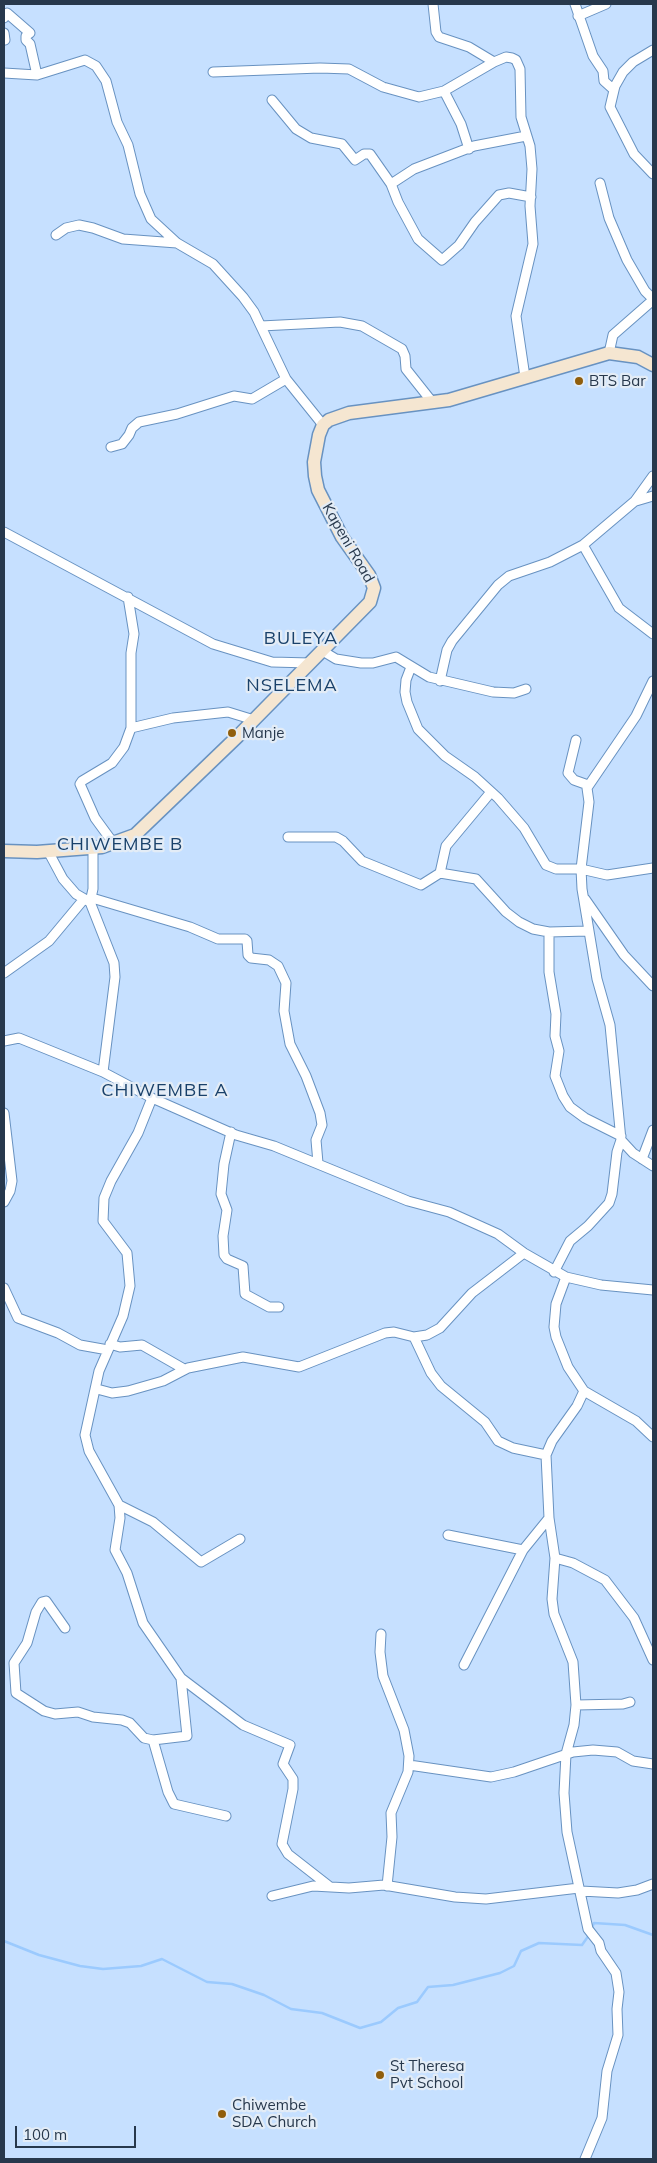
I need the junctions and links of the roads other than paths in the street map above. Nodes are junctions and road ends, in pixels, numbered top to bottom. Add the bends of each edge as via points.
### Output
1 (433, 4) edge
2 (574, 4) edge
3 (606, 4) edge
4 (5, 13) edge
5 (578, 16) junction
6 (653, 50) edge
7 (494, 62) junction
8 (212, 72) dead end
9 (4, 74) edge
10 (37, 75) junction
11 (614, 90) junction
12 (444, 91) junction
13 (272, 100) dead end
14 (526, 136) junction
15 (469, 149) junction
16 (653, 174) edge
17 (600, 183) dead end
18 (391, 184) junction
19 (531, 197) junction
20 (56, 234) dead end
21 (177, 243) junction
22 (653, 299) edge
23 (261, 326) junction
24 (609, 353) junction
25 (653, 365) edge
26 (525, 377) junction
27 (286, 379) junction
28 (433, 403) junction
29 (323, 425) junction
30 (111, 447) dead end
31 (653, 476) edge
32 (653, 496) edge
33 (636, 501) junction
34 (4, 532) edge
35 (583, 545) junction
36 (128, 597) junction
37 (653, 634) edge
38 (321, 650) junction
39 (310, 663) junction
40 (411, 667) junction
41 (440, 681) junction
42 (653, 681) edge
43 (526, 689) dead end
44 (254, 720) junction
45 (131, 728) junction
46 (576, 740) dead end
47 (588, 785) junction
48 (491, 792) junction
49 (288, 837) dead end
50 (114, 844) junction
51 (94, 848) junction
52 (4, 851) edge
53 (48, 851) junction
54 (653, 868) edge
55 (581, 869) junction
56 (440, 873) junction
57 (582, 889) junction
58 (89, 900) junction
59 (588, 931) junction
60 (549, 932) junction
61 (4, 973) edge
62 (653, 986) edge
63 (4, 1041) edge
64 (103, 1072) junction
65 (152, 1098) junction
66 (4, 1113) edge
67 (653, 1130) edge
68 (231, 1132) junction
69 (621, 1138) junction
70 (642, 1159) junction
71 (318, 1163) junction
72 (653, 1166) edge
73 (7, 1172) edge
74 (4, 1202) edge
75 (524, 1253) junction
76 (554, 1272) junction
77 (566, 1277) junction
78 (4, 1288) edge
79 (653, 1290) edge
80 (279, 1307) dead end
81 (414, 1337) junction
82 (109, 1347) junction
83 (184, 1369) junction
84 (97, 1389) junction
85 (584, 1391) junction
86 (653, 1438) edge
87 (546, 1455) junction
88 (119, 1505) junction
89 (549, 1518) junction
90 (448, 1535) dead end
91 (240, 1539) dead end
92 (523, 1550) junction
93 (555, 1558) junction
94 (65, 1628) dead end
95 (381, 1634) dead end
96 (653, 1660) edge
97 (464, 1666) dead end
98 (181, 1678) junction
99 (9, 1681) edge
100 (630, 1702) dead end
101 (576, 1704) junction
102 (153, 1740) junction
103 (566, 1754) junction
104 (653, 1764) edge
105 (409, 1765) junction
106 (226, 1816) dead end
107 (653, 1884) edge
108 (330, 1886) junction
109 (387, 1886) junction
110 (580, 1889) junction
111 (272, 1896) dead end
112 (586, 2159) edge

1 - 7 street via 439,37 469,47
2 - 5 street
3 - 5 street
4 - 10 street via 30,33 26,40 30,44
5 - 11 street via 593,56 603,69 604,81
6 - 11 street via 632,62
7 - 12 street
7 - 14 street via 506,57 517,62 521,82 521,117
8 - 12 street via 335,67 348,69 400,94 419,98
9 - 10 street
10 - 21 street via 86,60 98,67 106,81 148,213 156,226
11 - 16 street via 612,114 634,154
12 - 15 street via 461,124
13 - 18 street via 296,129 311,138 342,144 355,160 370,154
14 - 15 street
14 - 19 street via 531,155
15 - 18 street via 414,169
17 - 22 street via 609,218 627,260
18 - 19 street via 418,238 442,260 459,246 499,195 508,193
19 - 26 street via 533,244 516,316
20 - 21 street via 79,225 123,239
21 - 23 street via 224,274
22 - 24 street via 613,335
23 - 27 street
23 - 28 street via 340,322 362,326 402,349 406,369
24 - 25 main road via 638,357
24 - 26 main road
26 - 28 main road
27 - 29 street
27 - 30 street via 252,399 234,396 139,422 122,444
28 - 29 main road via 349,413
29 - 38 main road, Kapeni Road via 314,462 318,490 374,588 370,602
31 - 33 street
32 - 33 street
33 - 35 street
34 - 36 street
35 - 37 street via 619,608
35 - 41 street via 550,562 510,576 498,585 452,641
36 - 39 street via 213,644 235,652 272,662
36 - 45 street via 134,634
38 - 39 main road, Kapeni Road
38 - 40 street via 336,659 361,663 396,657
39 - 44 main road, Kapeni Road
40 - 41 street
40 - 48 street via 405,692 418,728 445,756
41 - 43 street via 505,694
42 - 47 street via 636,716
44 - 45 street via 221,713 173,718
44 - 50 main road, Kapeni Road via 149,823 135,835
45 - 50 street via 124,747 112,763 80,784 95,818
46 - 47 street via 568,773 574,780
47 - 55 street via 588,817
48 - 55 street via 524,828 546,865 556,869
48 - 56 street via 446,846
49 - 56 street via 336,837 362,861 416,884 424,884
50 - 51 main road, Kapeni Road
51 - 53 main road, Kapeni Road
51 - 58 street
52 - 53 main road, Kapeni Road
53 - 58 street via 63,879
54 - 55 street via 616,875
55 - 57 street
56 - 60 street via 476,879 519,922
57 - 59 street
57 - 62 street via 600,923
58 - 61 street via 48,941
58 - 64 street via 114,963
58 - 71 street via 196,929 218,939 245,939 251,958 269,960 278,966 286,983 284,1011 290,1044 320,1113 322,1125 316,1140
59 - 60 street
59 - 69 street via 596,979 610,1025
60 - 69 street via 548,961 559,1051 555,1076 570,1107
63 - 64 street via 19,1038
64 - 65 street
65 - 68 street
65 - 82 street via 138,1133 104,1198 104,1225 124,1247 130,1262 127,1302
66 - 73 street
67 - 70 street
68 - 71 street
68 - 80 street via 221,1194 227,1210 222,1236 224,1255 243,1266 245,1294 269,1307
69 - 70 street via 626,1148
69 - 76 street via 609,1203 570,1241
70 - 72 street
71 - 75 street via 408,1201 457,1216 498,1234
73 - 74 street via 12,1185
75 - 76 street
75 - 81 street via 472,1293 440,1328
76 - 77 street
77 - 79 street via 601,1285
77 - 85 street via 556,1304 555,1332 568,1367
78 - 82 street via 18,1318 84,1346
81 - 83 street via 385,1333 299,1366 249,1356
81 - 87 street via 441,1386 486,1422 498,1441 513,1448
82 - 83 street via 142,1345
82 - 84 street via 99,1371
83 - 84 street via 163,1381 128,1391
84 - 88 street via 86,1440
85 - 86 street via 636,1421
85 - 87 street
87 - 89 street
88 - 91 street via 153,1522 202,1562
88 - 98 street via 115,1550 125,1567 144,1626
89 - 92 street
89 - 93 street
90 - 92 street
92 - 97 street
93 - 96 street via 605,1580 634,1618
93 - 101 street via 554,1614 572,1662
94 - 99 street via 46,1601 42,1602
95 - 105 street via 383,1676 406,1736
98 - 102 street via 187,1736
98 - 108 street via 243,1725 290,1745 283,1764 293,1779 293,1789 282,1844 288,1854
99 - 102 street via 16,1693 44,1711 55,1714 78,1712 125,1721 144,1738
100 - 101 street
101 - 103 street
102 - 106 street via 174,1804
103 - 104 street via 615,1751 632,1761
103 - 105 street via 491,1777
103 - 110 street via 564,1808
105 - 109 street via 391,1813
107 - 110 street via 618,1893
108 - 109 street
108 - 111 street via 309,1887
109 - 110 street via 479,1899
110 - 112 street via 588,1929 617,1975 619,1992 618,2035 607,2071 601,2122

